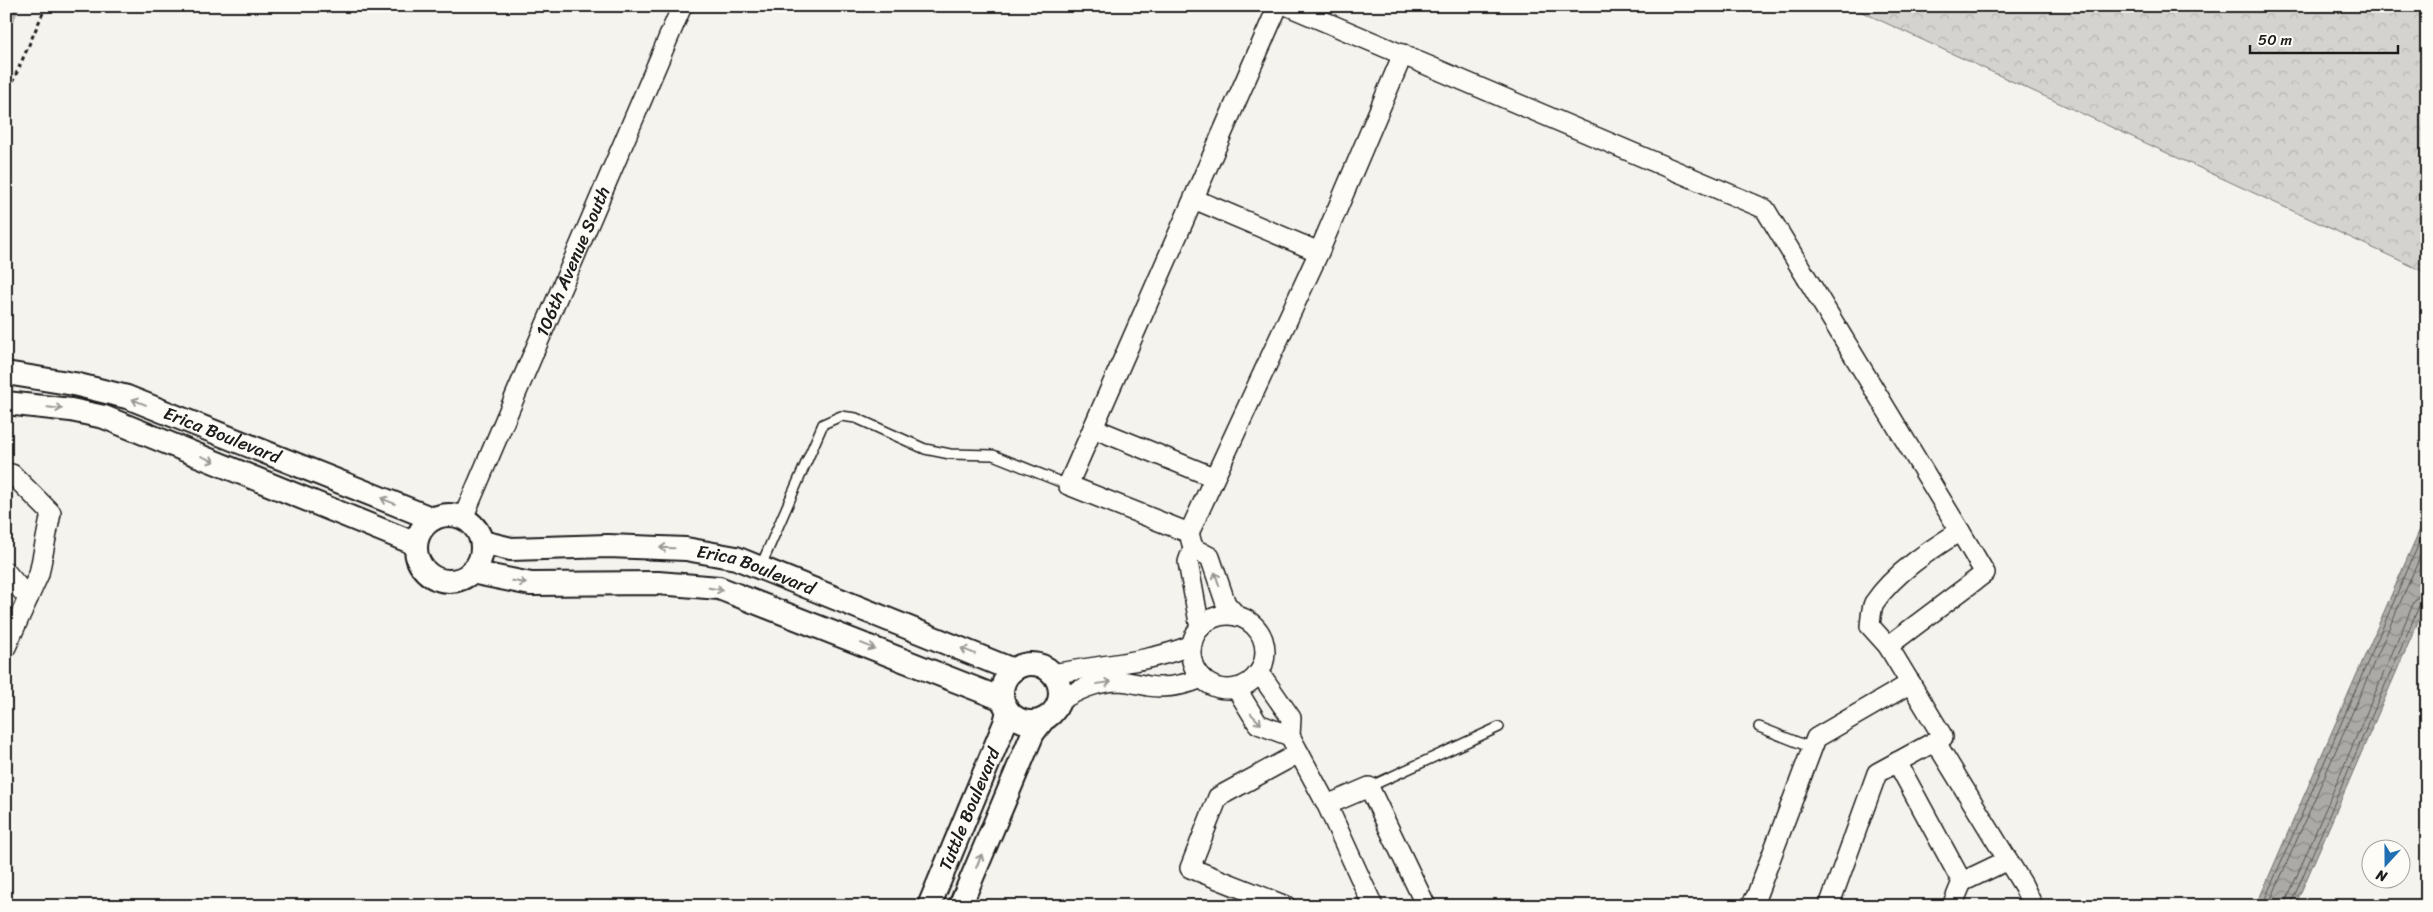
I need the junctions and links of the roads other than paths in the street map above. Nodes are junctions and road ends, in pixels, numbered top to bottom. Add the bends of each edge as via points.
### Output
1 (682, 6) edge
2 (1278, 6) edge
3 (1288, 6) edge
4 (1403, 54) junction
5 (1194, 199) junction
6 (1319, 252) junction
7 (6, 373) edge
8 (6, 403) edge
9 (1093, 428) junction
10 (6, 473) edge
11 (1213, 477) junction
12 (1068, 485) junction
13 (463, 518) junction
14 (433, 519) junction
15 (1960, 531) junction
16 (1191, 541) junction
17 (482, 542) junction
18 (416, 544) junction
19 (760, 568) junction
20 (6, 572) edge
21 (471, 572) junction
22 (28, 598) junction
23 (1237, 616) junction
24 (1200, 628) junction
25 (1192, 645) junction
26 (1888, 646) junction
27 (6, 648) edge
28 (1013, 670) junction
29 (1259, 672) junction
30 (1053, 674) junction
31 (1202, 678) junction
32 (1910, 683) junction
33 (1236, 688) junction
34 (1059, 701) junction
35 (1005, 705) junction
36 (1043, 720) junction
37 (1499, 728) dead end
38 (1759, 728) dead end
39 (1290, 736) junction
40 (1935, 741) junction
41 (1812, 748) junction
42 (1299, 753) junction
43 (1896, 762) junction
44 (1369, 787) junction
45 (1327, 805) junction
46 (2008, 860) junction
47 (1962, 882) junction
48 (929, 906) edge
49 (960, 906) edge
50 (1286, 906) edge
51 (1373, 906) edge
52 (1426, 906) edge
53 (1750, 906) edge
54 (1829, 906) edge
55 (1952, 906) edge
56 (2033, 906) edge

1 - 13 street, 106th Avenue South
2 - 5 street
3 - 4 street
4 - 6 street
4 - 15 street via 1765,210
5 - 6 street
5 - 9 street
6 - 11 street
14 -> 7 street, Erica Boulevard via 127,397
8 -> 18 street, Erica Boulevard via 104,417
9 - 11 street
9 - 12 street
10 - 22 street via 12,474 51,513 39,574
11 - 16 street
12 - 16 street
12 - 19 lane via 993,456 925,449 856,418 841,416 823,424
13 - 14 street via 453,515
13 - 17 street via 478,532
14 - 18 street via 419,534
15 - 26 street via 1932,548 1873,604 1870,626
15 - 26 street via 1985,573
23 -> 16 street via 1226,604 1210,558
16 - 24 street via 1188,562
19 -> 17 street, Erica Boulevard via 736,558 686,549 608,546 511,549
17 - 21 street via 478,564
18 - 21 street via 422,566 435,577 451,581
28 -> 19 street, Erica Boulevard
20 - 22 street
21 -> 35 street, Erica Boulevard via 530,584 658,583 719,588
22 - 27 street
23 - 24 street via 1213,618
23 - 29 street via 1248,620 1263,640 1265,652
24 - 25 street
25 - 30 street via 1148,659
25 - 31 street via 1191,657
26 - 32 street
28 - 30 street via 1032,664
28 - 35 street via 1003,683
29 - 33 street via 1248,683
29 - 39 street via 1291,718
30 - 34 street via 1060,688
31 - 33 street via 1224,689
34 -> 31 street via 1080,688 1096,684 1119,681 1171,686
32 - 40 street via 1943,737
32 - 41 street via 1816,738
33 -> 39 street via 1258,724
34 - 36 street via 1051,715
35 - 36 street via 1024,722
35 - 48 street, Tuttle Boulevard via 1005,723
49 -> 36 street, Tuttle Boulevard via 1033,733
37 - 44 lane
38 - 41 lane
39 - 42 street
40 - 43 street
40 - 46 street
41 - 53 street
42 - 45 street
42 - 50 street via 1218,797 1190,868
43 - 47 street
43 - 54 street via 1877,773
44 - 45 street
44 - 52 street
45 - 51 street
46 - 47 street
46 - 56 street
47 - 55 street

